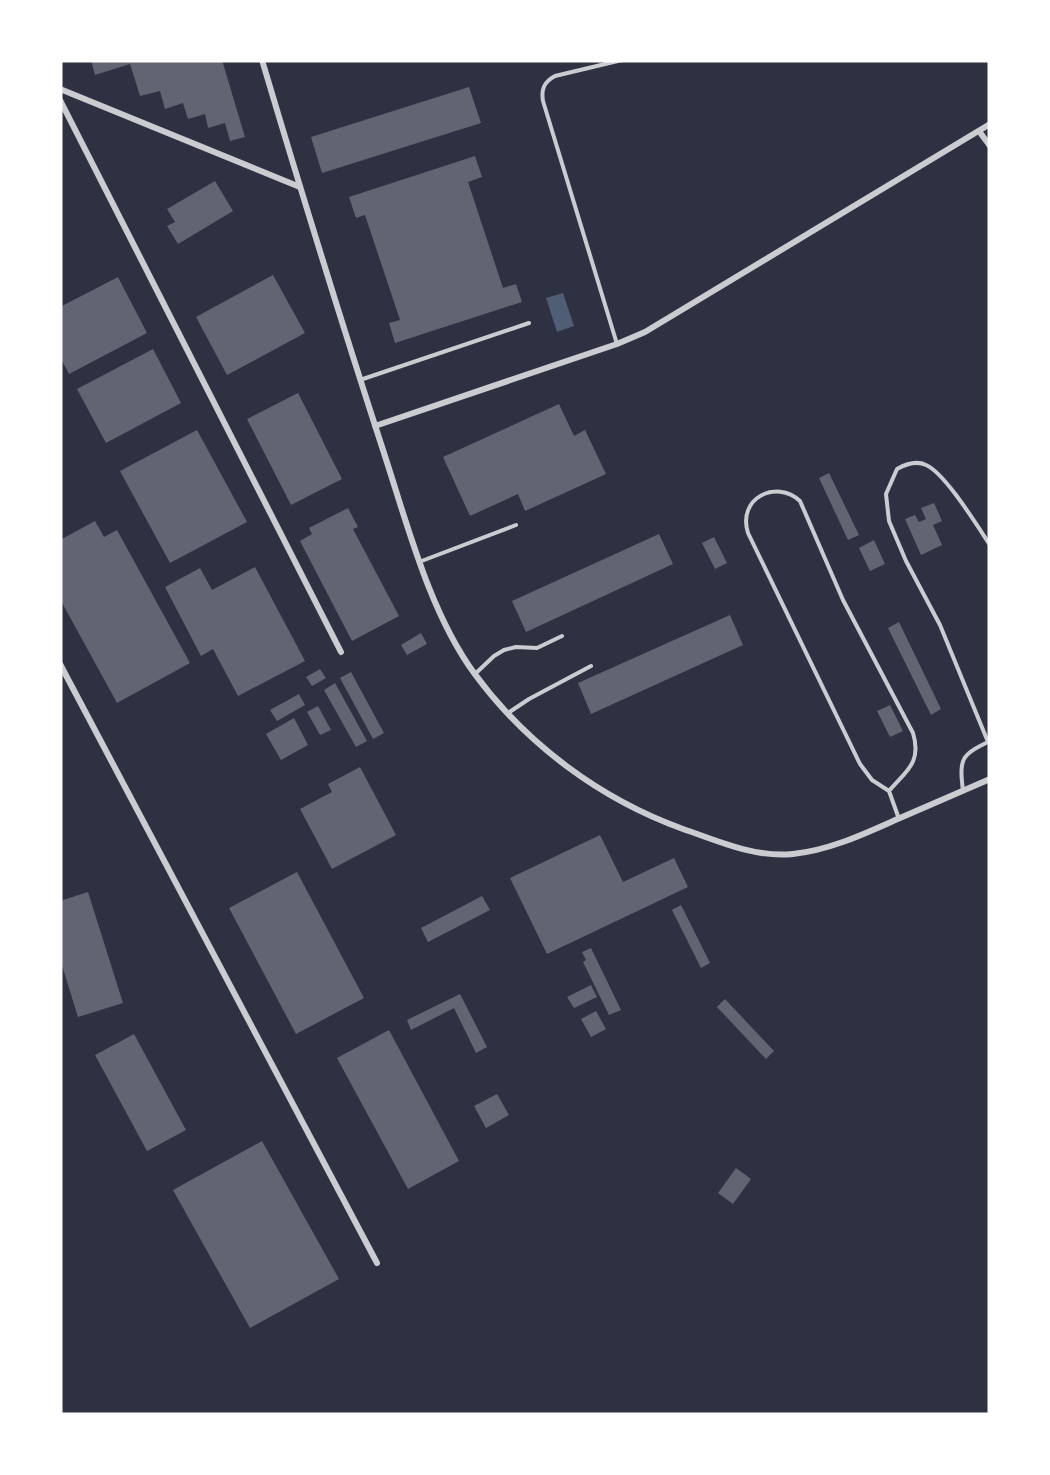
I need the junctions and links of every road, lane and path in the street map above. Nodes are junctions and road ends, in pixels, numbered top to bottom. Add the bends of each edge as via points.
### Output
1 (262, 60) edge
2 (622, 60) edge
3 (60, 90) edge
4 (60, 100) edge
5 (990, 124) edge
6 (980, 130) junction
7 (990, 146) edge
8 (300, 187) junction
9 (529, 323) dead end
10 (617, 344) junction
11 (360, 380) junction
12 (375, 426) junction
13 (516, 525) dead end
14 (990, 545) edge
15 (419, 562) junction
16 (562, 636) dead end
17 (341, 652) dead end
18 (60, 664) edge
19 (591, 666) dead end
20 (475, 674) junction
21 (508, 713) junction
22 (989, 741) edge
23 (990, 779) edge
24 (963, 790) junction
25 (889, 791) junction
26 (898, 819) junction
27 (377, 1263) dead end

1 - 8 street
2 - 10 lane via 555,76 542,90
3 - 8 street
4 - 17 street
5 - 6 street
6 - 7 street
6 - 10 street
8 - 11 street
9 - 11 lane
10 - 12 street
11 - 12 street
12 - 15 street
13 - 15 lane
14 - 22 lane via 932,468 915,462 896,469 886,494 889,520
15 - 20 street
16 - 20 lane via 538,648 504,650
18 - 27 street
19 - 21 lane
20 - 21 street
21 - 26 street via 613,798 741,849 802,853
22 - 24 lane via 962,759
23 - 24 street
24 - 26 street
25 - 25 lane via 915,758 913,733 800,501 784,492 762,496 747,508 748,532 860,764
25 - 26 lane

